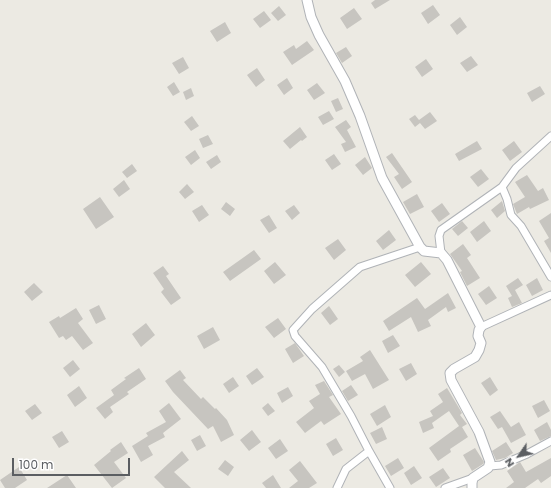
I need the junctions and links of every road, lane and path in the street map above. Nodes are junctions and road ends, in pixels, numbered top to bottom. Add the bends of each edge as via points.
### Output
1 (307, 0) edge
2 (551, 136) edge
3 (502, 187) junction
4 (420, 247) junction
5 (441, 253) junction
6 (551, 277) edge
7 (551, 295) edge
8 (481, 327) junction
9 (551, 441) edge
10 (369, 451) junction
11 (490, 466) junction
12 (473, 478) junction
13 (336, 488) edge
14 (390, 488) edge
15 (445, 488) edge
16 (472, 488) edge

1 - 4 street via 319,35 345,81 360,116 382,178
2 - 3 street via 516,168
3 - 5 street via 441,230
3 - 6 street via 508,199 511,215 521,226
4 - 5 street via 424,251
4 - 10 street via 360,267 293,330 295,336 322,367
5 - 8 street
7 - 8 street
8 - 11 street via 478,336 479,350 474,357 450,373 451,380 479,432
9 - 11 street via 501,465
10 - 13 street via 346,469
10 - 14 street
11 - 12 street
12 - 15 street
12 - 16 street

